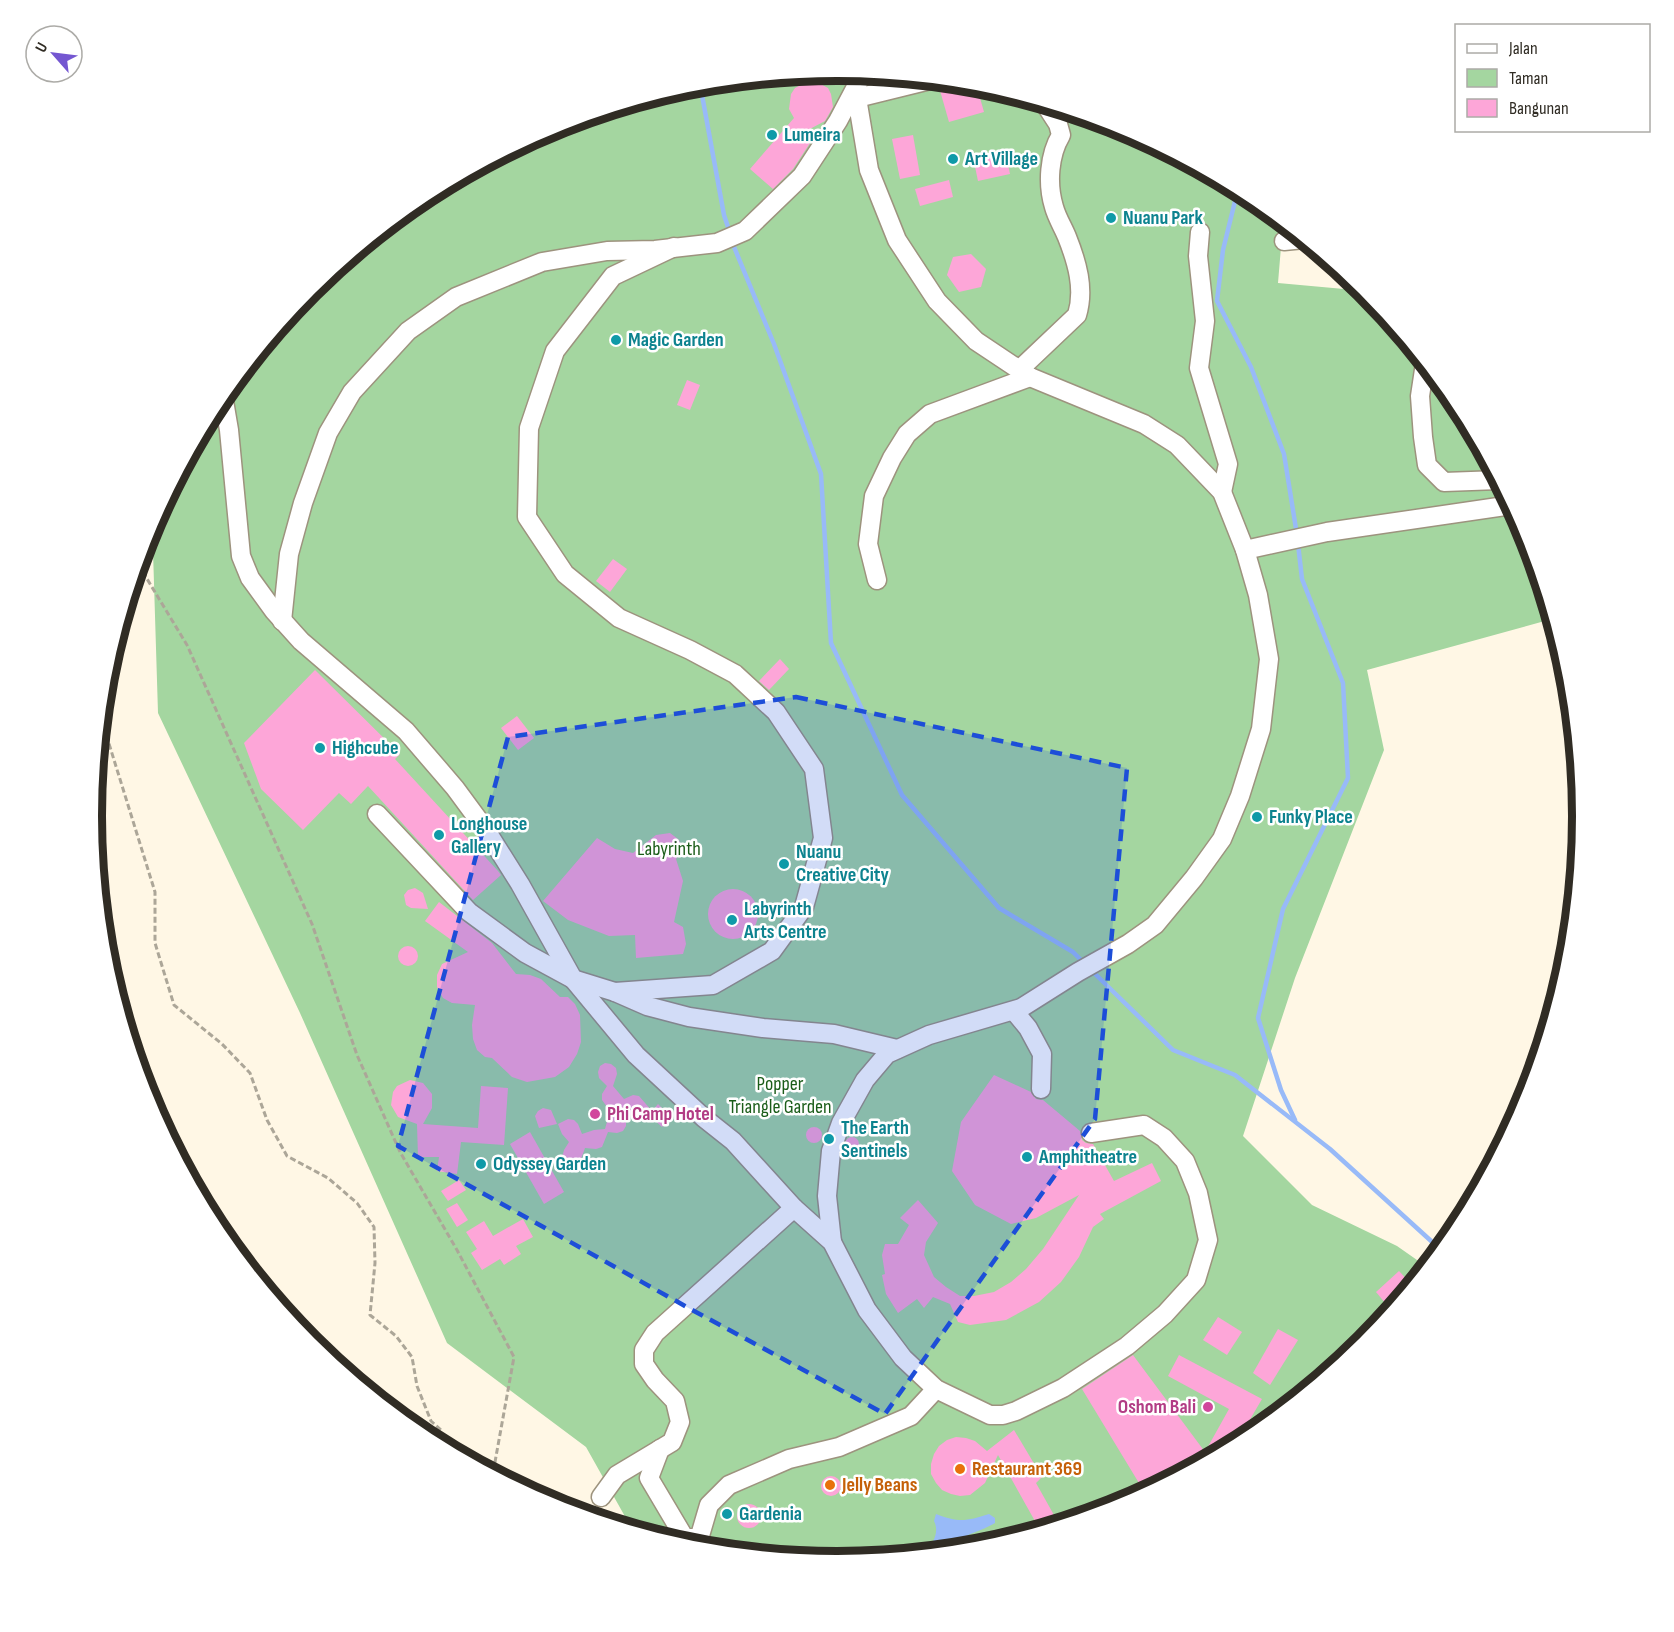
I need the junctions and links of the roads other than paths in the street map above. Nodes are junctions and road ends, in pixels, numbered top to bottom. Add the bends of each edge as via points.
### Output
1 (880, 83) edge
2 (858, 84) edge
3 (1050, 113) edge
4 (1200, 232) dead end
5 (1293, 240) edge
6 (1284, 241) dead end
7 (674, 247) junction
8 (1024, 373) junction
9 (1423, 374) edge
10 (225, 409) edge
11 (1491, 480) edge
12 (1222, 492) junction
13 (1503, 506) edge
14 (1245, 550) junction
15 (877, 580) dead end
16 (282, 621) junction
17 (377, 814) dead end
18 (573, 979) junction
19 (615, 992) junction
20 (1014, 1011) junction
21 (897, 1048) junction
22 (1041, 1089) dead end
23 (1091, 1133) dead end
24 (794, 1208) junction
25 (832, 1242) junction
26 (936, 1389) junction
27 (660, 1449) junction
28 (601, 1497) dead end
29 (682, 1534) edge
30 (699, 1538) edge

1 - 2 lane
2 - 7 lane via 802,176 746,231 717,243
2 - 8 lane via 869,170 897,240 937,301 976,341
3 - 8 lane via 1061,135 1050,169 1053,206 1078,272 1080,303 1077,315
4 - 12 lane via 1198,256 1205,321 1199,368 1228,464
5 - 6 lane
7 - 16 lane via 607,250 542,262 456,297 408,331 352,392 328,433 289,554
7 - 19 lane via 613,276 555,351 529,428 527,517 565,574 619,618 735,674 776,712 814,769 823,838 804,907 772,951 713,985
8 - 12 lane via 1144,424 1177,445
8 - 15 lane via 930,414 907,434 874,496 868,544
9 - 11 lane via 1420,396 1428,465 1444,482
10 - 16 lane via 242,556 250,578
12 - 14 lane
13 - 14 lane via 1327,532
14 - 20 lane via 1258,595 1269,659 1261,729 1222,839 1155,925
16 - 18 lane via 405,731 455,789 514,875
17 - 18 lane via 469,912 525,953
18 - 19 lane
18 - 24 lane via 636,1055 733,1141
19 - 21 lane via 647,1006 689,1017 834,1034
20 - 21 lane
20 - 22 lane via 1042,1054
21 - 25 lane via 865,1080 841,1123 831,1151 827,1196
23 - 26 lane via 1144,1125 1164,1138 1185,1161 1198,1193 1208,1239 1196,1280 1165,1314 1127,1346 1063,1388 1016,1411 990,1415
24 - 25 lane
24 - 27 lane via 655,1333 644,1350 644,1364 675,1401 680,1422 672,1442
25 - 26 lane via 867,1310 903,1358
26 - 30 lane via 911,1416 839,1447 789,1459 729,1485 709,1505
27 - 28 lane via 617,1475
27 - 29 lane via 649,1478

